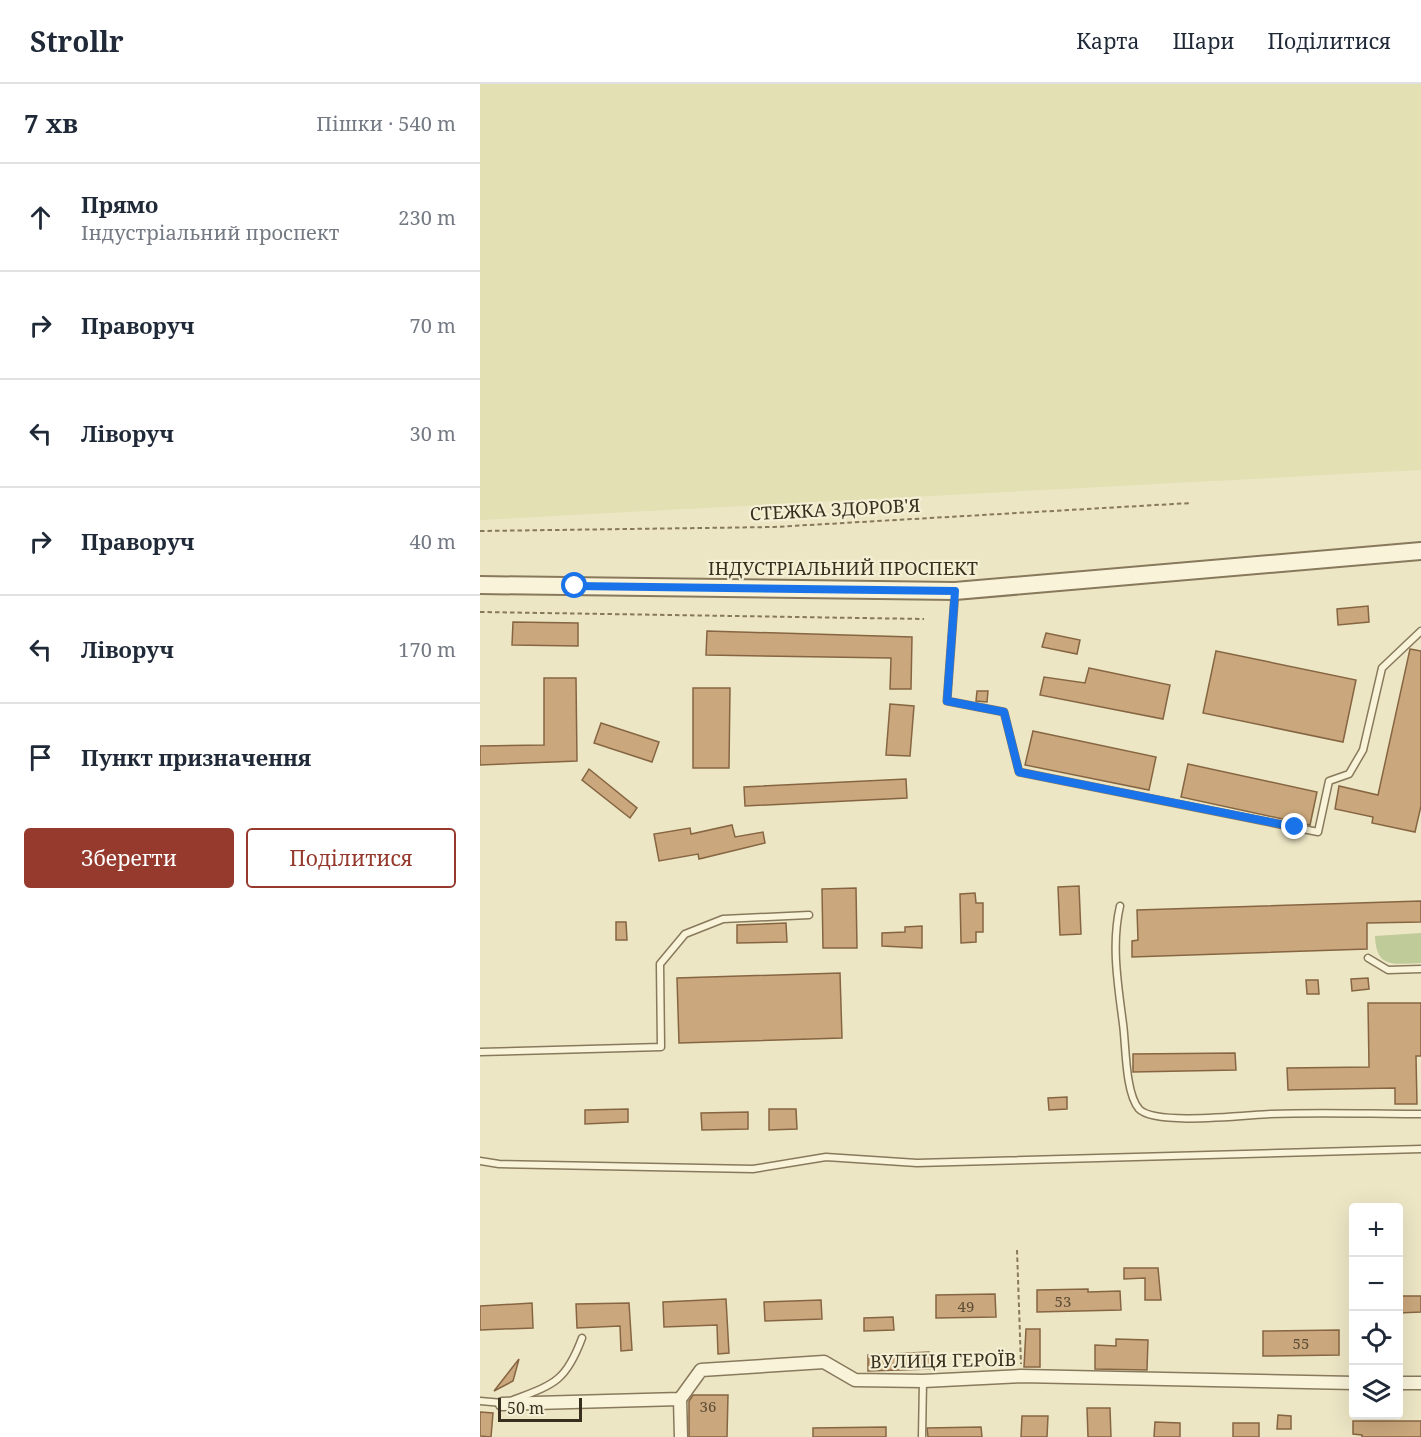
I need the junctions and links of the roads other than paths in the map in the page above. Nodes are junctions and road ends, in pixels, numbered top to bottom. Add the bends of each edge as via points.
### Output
1 (1421, 551) edge
2 (480, 585) edge
3 (955, 591) junction
4 (1421, 631) edge
5 (1120, 906) dead end
6 (809, 915) dead end
7 (1368, 958) dead end
8 (1421, 969) edge
9 (480, 1052) edge
10 (1421, 1114) edge
11 (1421, 1149) edge
12 (480, 1161) edge
13 (582, 1338) dead end
14 (923, 1381) junction
15 (1349, 1383) edge
16 (1403, 1383) edge
17 (1421, 1383) edge
18 (681, 1399) junction
19 (480, 1401) edge
20 (502, 1404) junction
21 (681, 1437) edge
22 (922, 1437) edge

1 - 3 street, ІНДУСТРІАЛЬНИЙ ПРОСПЕКТ
2 - 3 street, ІНДУСТРІАЛЬНИЙ ПРОСПЕКТ
3 - 4 lane via 947,701 1004,712 1019,772 1318,832 1329,781 1349,774 1363,750 1382,668
5 - 10 lane via 1115,931 1127,1071 1140,1110 1154,1116 1222,1119 1270,1114
6 - 9 lane via 723,919 685,934 660,964 662,1047
7 - 8 lane via 1388,970
11 - 12 lane via 917,1162 826,1157 753,1169
13 - 20 lane via 572,1365 549,1386
14 - 15 street, ВУЛИЦЯ ГЕРОЇВ via 1021,1376
14 - 18 street, ВУЛИЦЯ ГЕРОЇВ via 855,1380 824,1362 702,1370
14 - 22 lane
16 - 17 street
18 - 20 street
18 - 21 street
19 - 20 lane

